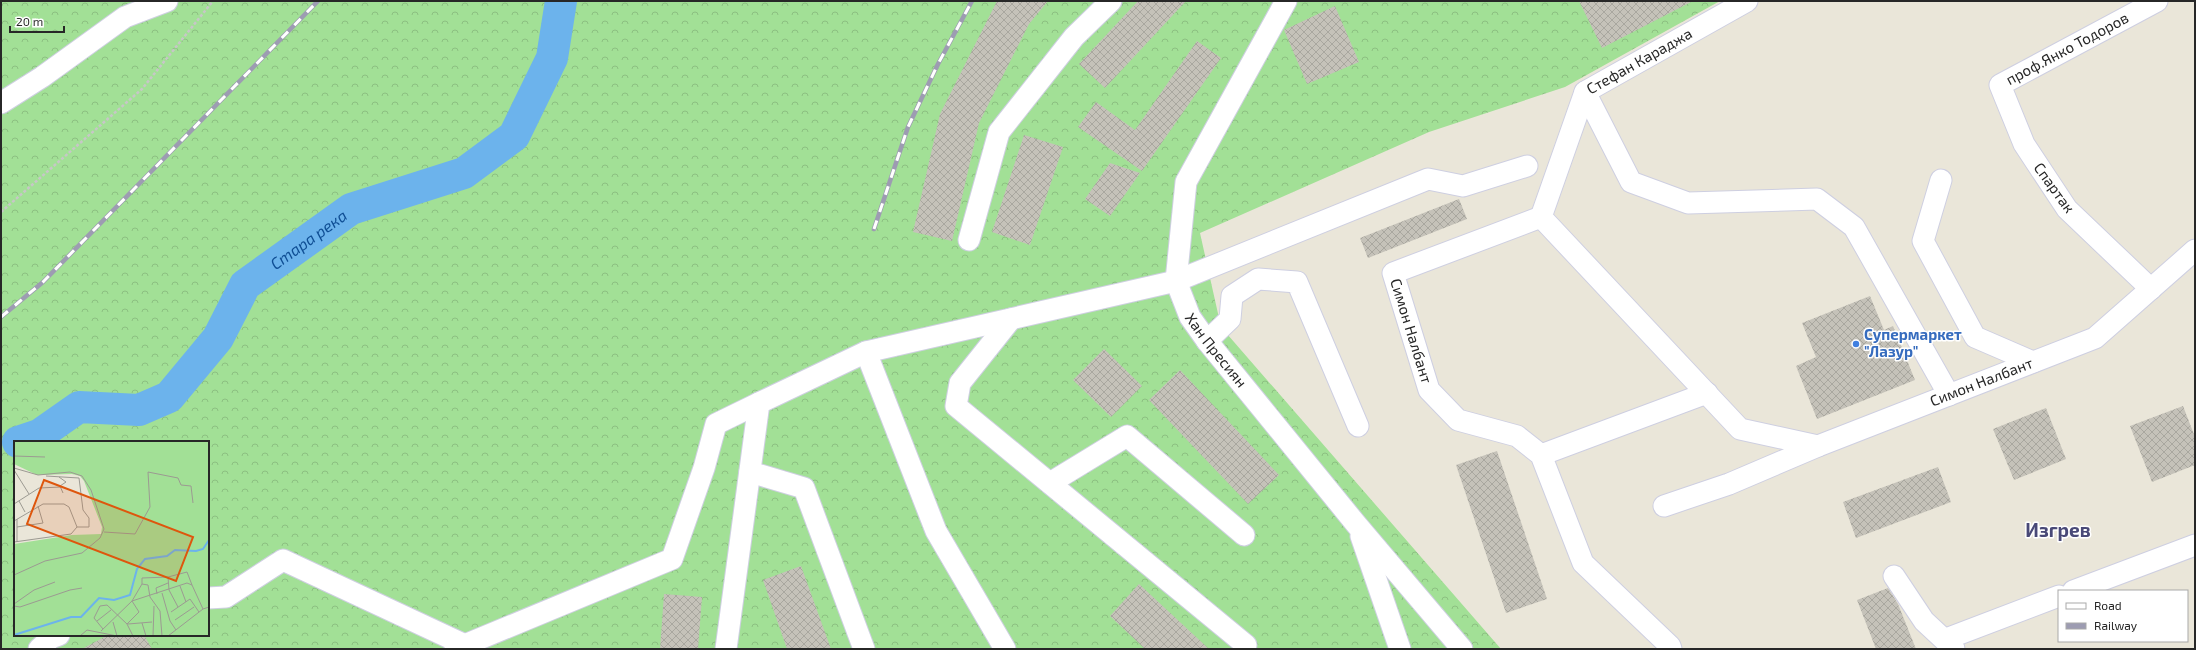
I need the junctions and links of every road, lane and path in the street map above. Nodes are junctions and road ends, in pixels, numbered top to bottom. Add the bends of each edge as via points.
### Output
1 (167, 1) edge
2 (213, 1) edge
3 (1111, 1) edge
4 (1286, 1) edge
5 (1747, 1) edge
6 (2157, 1) edge
7 (122, 9) edge
8 (2000, 86) joint
9 (1585, 92) junction
10 (1, 103) edge
11 (1527, 166) dead end
12 (1941, 180) dead end
13 (1, 212) edge
14 (1541, 217) junction
15 (969, 240) dead end
16 (2195, 250) edge
17 (1176, 281) junction
18 (2151, 289) junction
19 (1011, 319) junction
20 (1207, 341) junction
21 (866, 352) junction
22 (2033, 362) junction
23 (1707, 393) junction
24 (1949, 395) junction
25 (759, 403) junction
26 (1358, 426) dead end
27 (1818, 446) junction
28 (1541, 455) junction
29 (750, 472) junction
30 (1050, 483) junction
31 (1664, 506) dead end
32 (1356, 524) junction
33 (1244, 535) dead end
34 (2195, 545) edge
35 (1894, 576) dead end
36 (2076, 590) edge
37 (2058, 596) edge
38 (209, 598) edge
39 (56, 636) edge
40 (1950, 644) edge
41 (1246, 645) dead end
42 (460, 647) edge
43 (39, 649) edge
44 (726, 649) edge
45 (864, 649) edge
46 (1005, 649) edge
47 (1400, 649) edge
48 (1462, 649) edge
49 (1671, 649) edge

1 - 7 street
2 - 13 path via 142,89
3 - 15 street via 1074,37 999,132
4 - 17 street, Хан Пресиян via 1186,182
5 - 9 street, Стефан Караджа
6 - 8 street, проф.Янко Тодоров
7 - 10 street via 42,77
8 - 18 street, Спартак via 2024,144 2067,209
9 - 14 street, Стефан Караджа
9 - 24 street via 1631,182 1688,203 1817,199 1854,227
11 - 17 street via 1463,186 1428,179
12 - 22 street via 1923,241 1975,337
14 - 23 street
14 - 28 street, Симон Налбант via 1393,273 1429,390 1458,420 1517,436
16 - 18 street, Симон Налбант
17 - 19 street
17 - 20 street, Хан Пресиян via 1190,318
18 - 22 street, Симон Налбант via 2095,338
19 - 21 street
19 - 30 street via 960,383 956,406
20 - 26 street via 1230,319 1232,296 1258,279 1297,282
20 - 32 street, Хан Пресиян
21 - 25 street
21 - 46 street via 936,531
22 - 24 street, Симон Налбант
23 - 27 street via 1740,429
23 - 28 street
24 - 27 street, Симон Налбант
25 - 29 street
25 - 42 street via 716,424 704,468 672,558
27 - 31 street, Симон Налбант via 1729,484
28 - 49 street via 1583,563
29 - 44 street
29 - 45 street via 804,488
30 - 33 street via 1127,436
30 - 41 street
32 - 47 street
32 - 48 street, Хан Пресиян
34 - 36 street
35 - 40 street via 1924,621
37 - 40 street
38 - 42 street via 226,597 283,560
39 - 43 street

